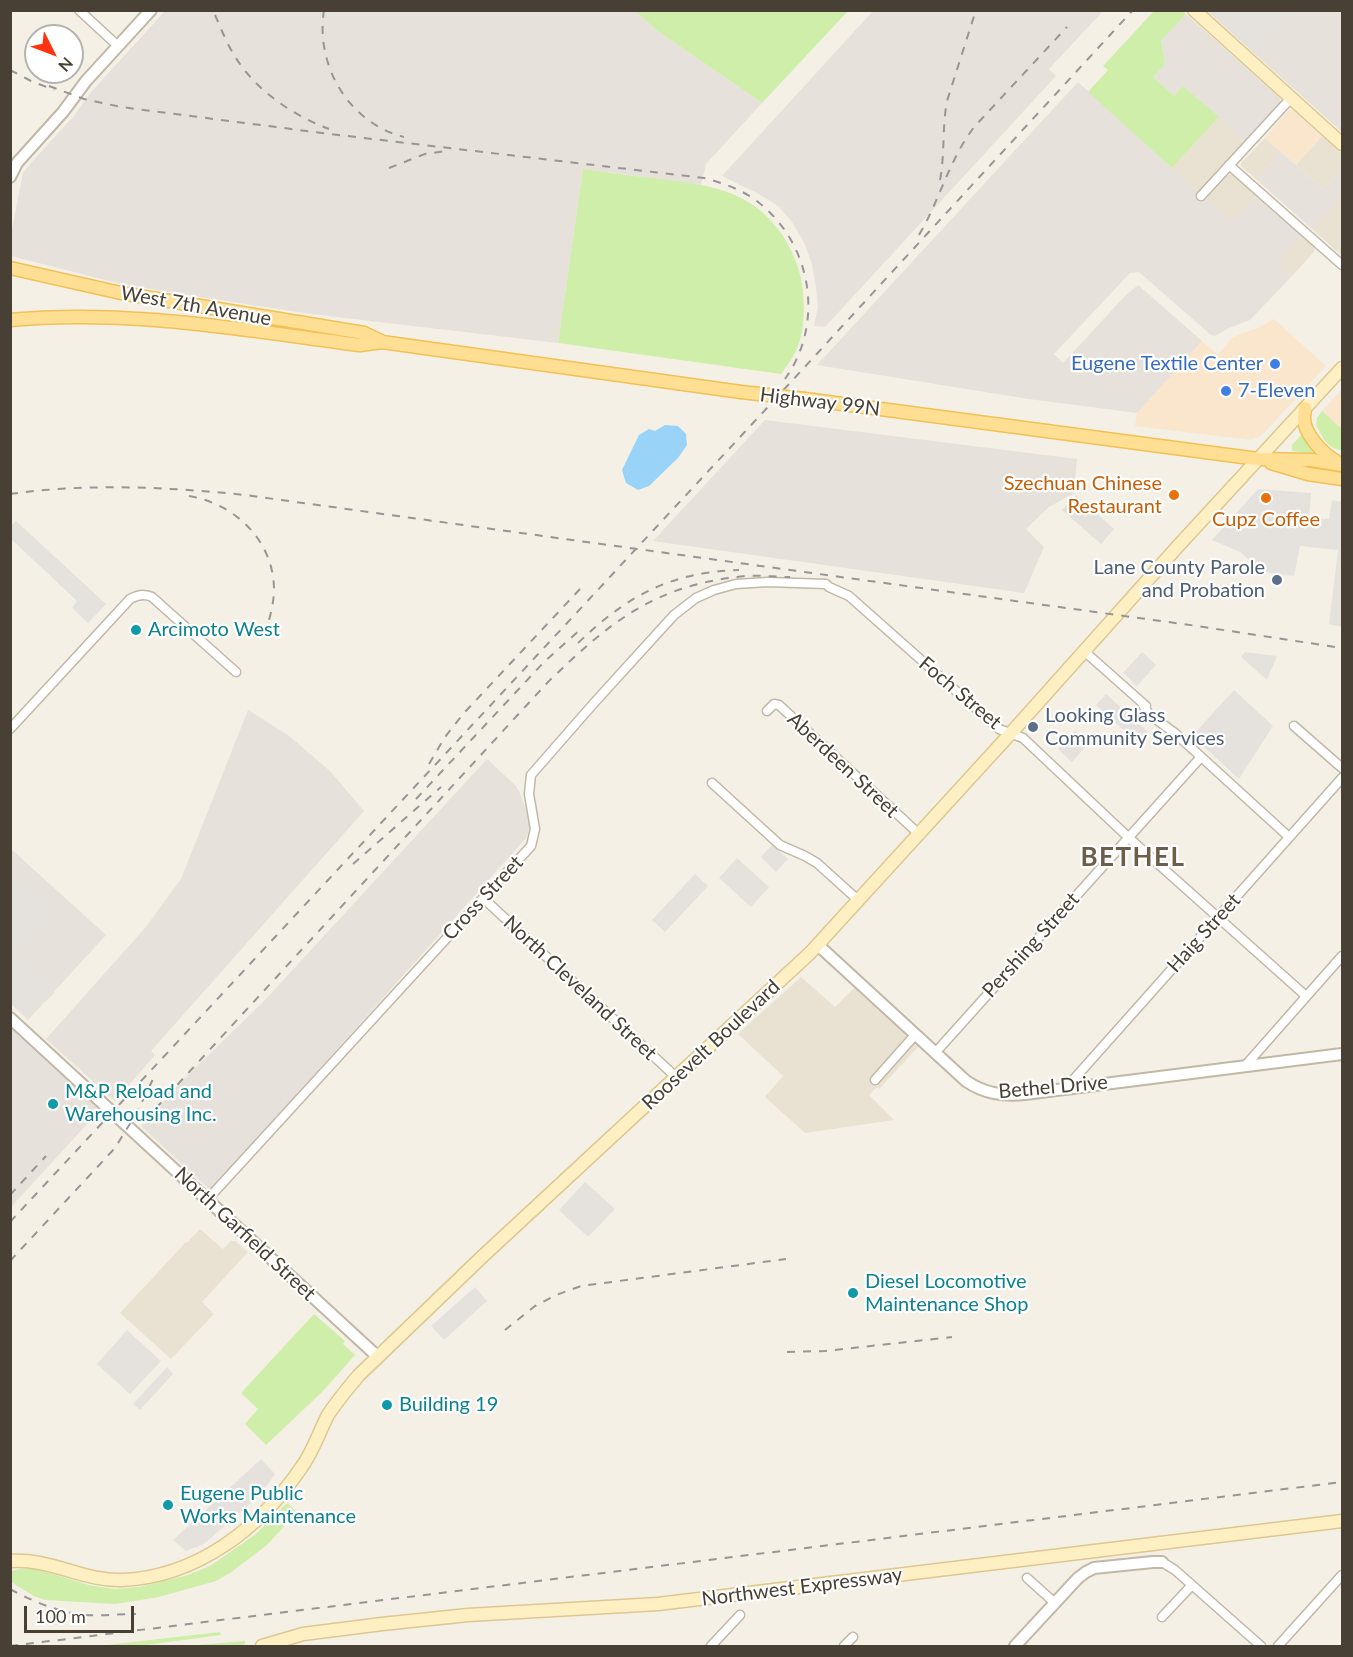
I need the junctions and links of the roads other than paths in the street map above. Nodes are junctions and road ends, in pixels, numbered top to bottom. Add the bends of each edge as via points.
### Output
1 (79, 10) edge
2 (151, 10) edge
3 (1194, 10) edge
4 (118, 46) junction
5 (1291, 98) junction
6 (1342, 144) edge
7 (1229, 165) junction
8 (11, 175) edge
9 (1201, 196) dead end
10 (1342, 265) edge
11 (10, 268) edge
12 (10, 320) edge
13 (382, 342) junction
14 (1342, 368) edge
15 (1305, 408) junction
16 (1258, 459) junction
17 (1342, 465) edge
18 (1342, 479) edge
19 (826, 584) joint
20 (1083, 651) junction
21 (236, 672) dead end
22 (768, 711) dead end
23 (1294, 726) dead end
24 (10, 729) edge
25 (1011, 733) junction
26 (1201, 757) junction
27 (1342, 768) edge
28 (1342, 778) edge
29 (712, 783) dead end
30 (919, 834) junction
31 (1128, 837) junction
32 (1289, 837) junction
33 (483, 898) junction
34 (858, 900) junction
35 (1217, 917) junction
36 (818, 945) junction
37 (1342, 956) edge
38 (1306, 996) junction
39 (10, 1018) edge
40 (915, 1035) junction
41 (934, 1053) junction
42 (1342, 1054) edge
43 (1245, 1066) junction
44 (676, 1077) junction
45 (875, 1080) dead end
46 (1066, 1088) junction
47 (207, 1200) junction
48 (377, 1356) junction
49 (1342, 1521) edge
50 (10, 1562) edge
51 (1162, 1562) joint
52 (1342, 1575) edge
53 (1027, 1578) dead end
54 (1192, 1585) junction
55 (1055, 1603) junction
56 (740, 1616) dead end
57 (1162, 1617) dead end
58 (853, 1637) dead end
59 (262, 1647) edge
60 (711, 1647) edge
61 (844, 1647) edge
62 (1016, 1647) edge
63 (1261, 1647) edge
64 (1278, 1647) edge

1 - 4 street
2 - 4 street
3 - 5 main road
4 - 8 street via 17,163
5 - 6 main road
5 - 7 street
7 - 9 street
7 - 10 street
11 - 13 main road, West 7th Avenue via 121,293 364,333
12 - 13 main road via 120,317 360,345
13 - 16 main road, Highway 99N, bridge
14 - 15 main road, Roosevelt Boulevard
15 - 16 main road, Roosevelt Boulevard
15 - 17 main road via 1305,426 1319,448
16 - 17 main road, Highway 99N
16 - 18 main road, Highway 99N via 1308,474
16 - 20 main road, Roosevelt Boulevard
19 - 25 street, Foch Street via 849,596 999,729
19 - 33 street, Cross Street via 736,584 696,598 674,615 531,775 529,794 535,829 531,846
20 - 25 main road, Roosevelt Boulevard
20 - 26 street
21 - 24 street via 158,601 148,595 136,596
22 - 30 street, Aberdeen Street via 774,704 779,705
23 - 27 street
25 - 30 main road, Roosevelt Boulevard
25 - 31 street, Foch Street via 1023,738
26 - 31 street, Pershing Street
26 - 32 street
28 - 32 street, Haig Street
29 - 34 street via 780,845 812,859
30 - 34 main road, Roosevelt Boulevard
31 - 35 street, Foch Street
31 - 41 street, Pershing Street
32 - 35 street, Haig Street
33 - 44 street, North Cleveland Street
33 - 47 street, Cross Street
34 - 36 main road, Roosevelt Boulevard
35 - 38 street, Foch Street
35 - 46 street, Haig Street
36 - 40 street, Bethel Drive
36 - 44 main road, Roosevelt Boulevard
37 - 38 street
38 - 43 street
39 - 47 street, North Garfield Street
40 - 41 street, Bethel Drive
40 - 45 street
41 - 46 street, Bethel Drive via 966,1081 990,1093 1011,1095
42 - 43 street, Bethel Drive
43 - 46 street, Bethel Drive
44 - 48 main road, Roosevelt Boulevard
47 - 48 street, North Garfield Street
48 - 50 main road, Roosevelt Boulevard via 343,1394 302,1467 276,1500 239,1535 211,1554 168,1573 120,1580 44,1563
49 - 59 main road, Northwest Expressway via 658,1604 382,1624 303,1634
51 - 54 street
51 - 55 street via 1094,1568 1078,1578
52 - 64 street
53 - 55 street
54 - 57 street
54 - 63 street
55 - 62 street
56 - 60 street
58 - 61 street

